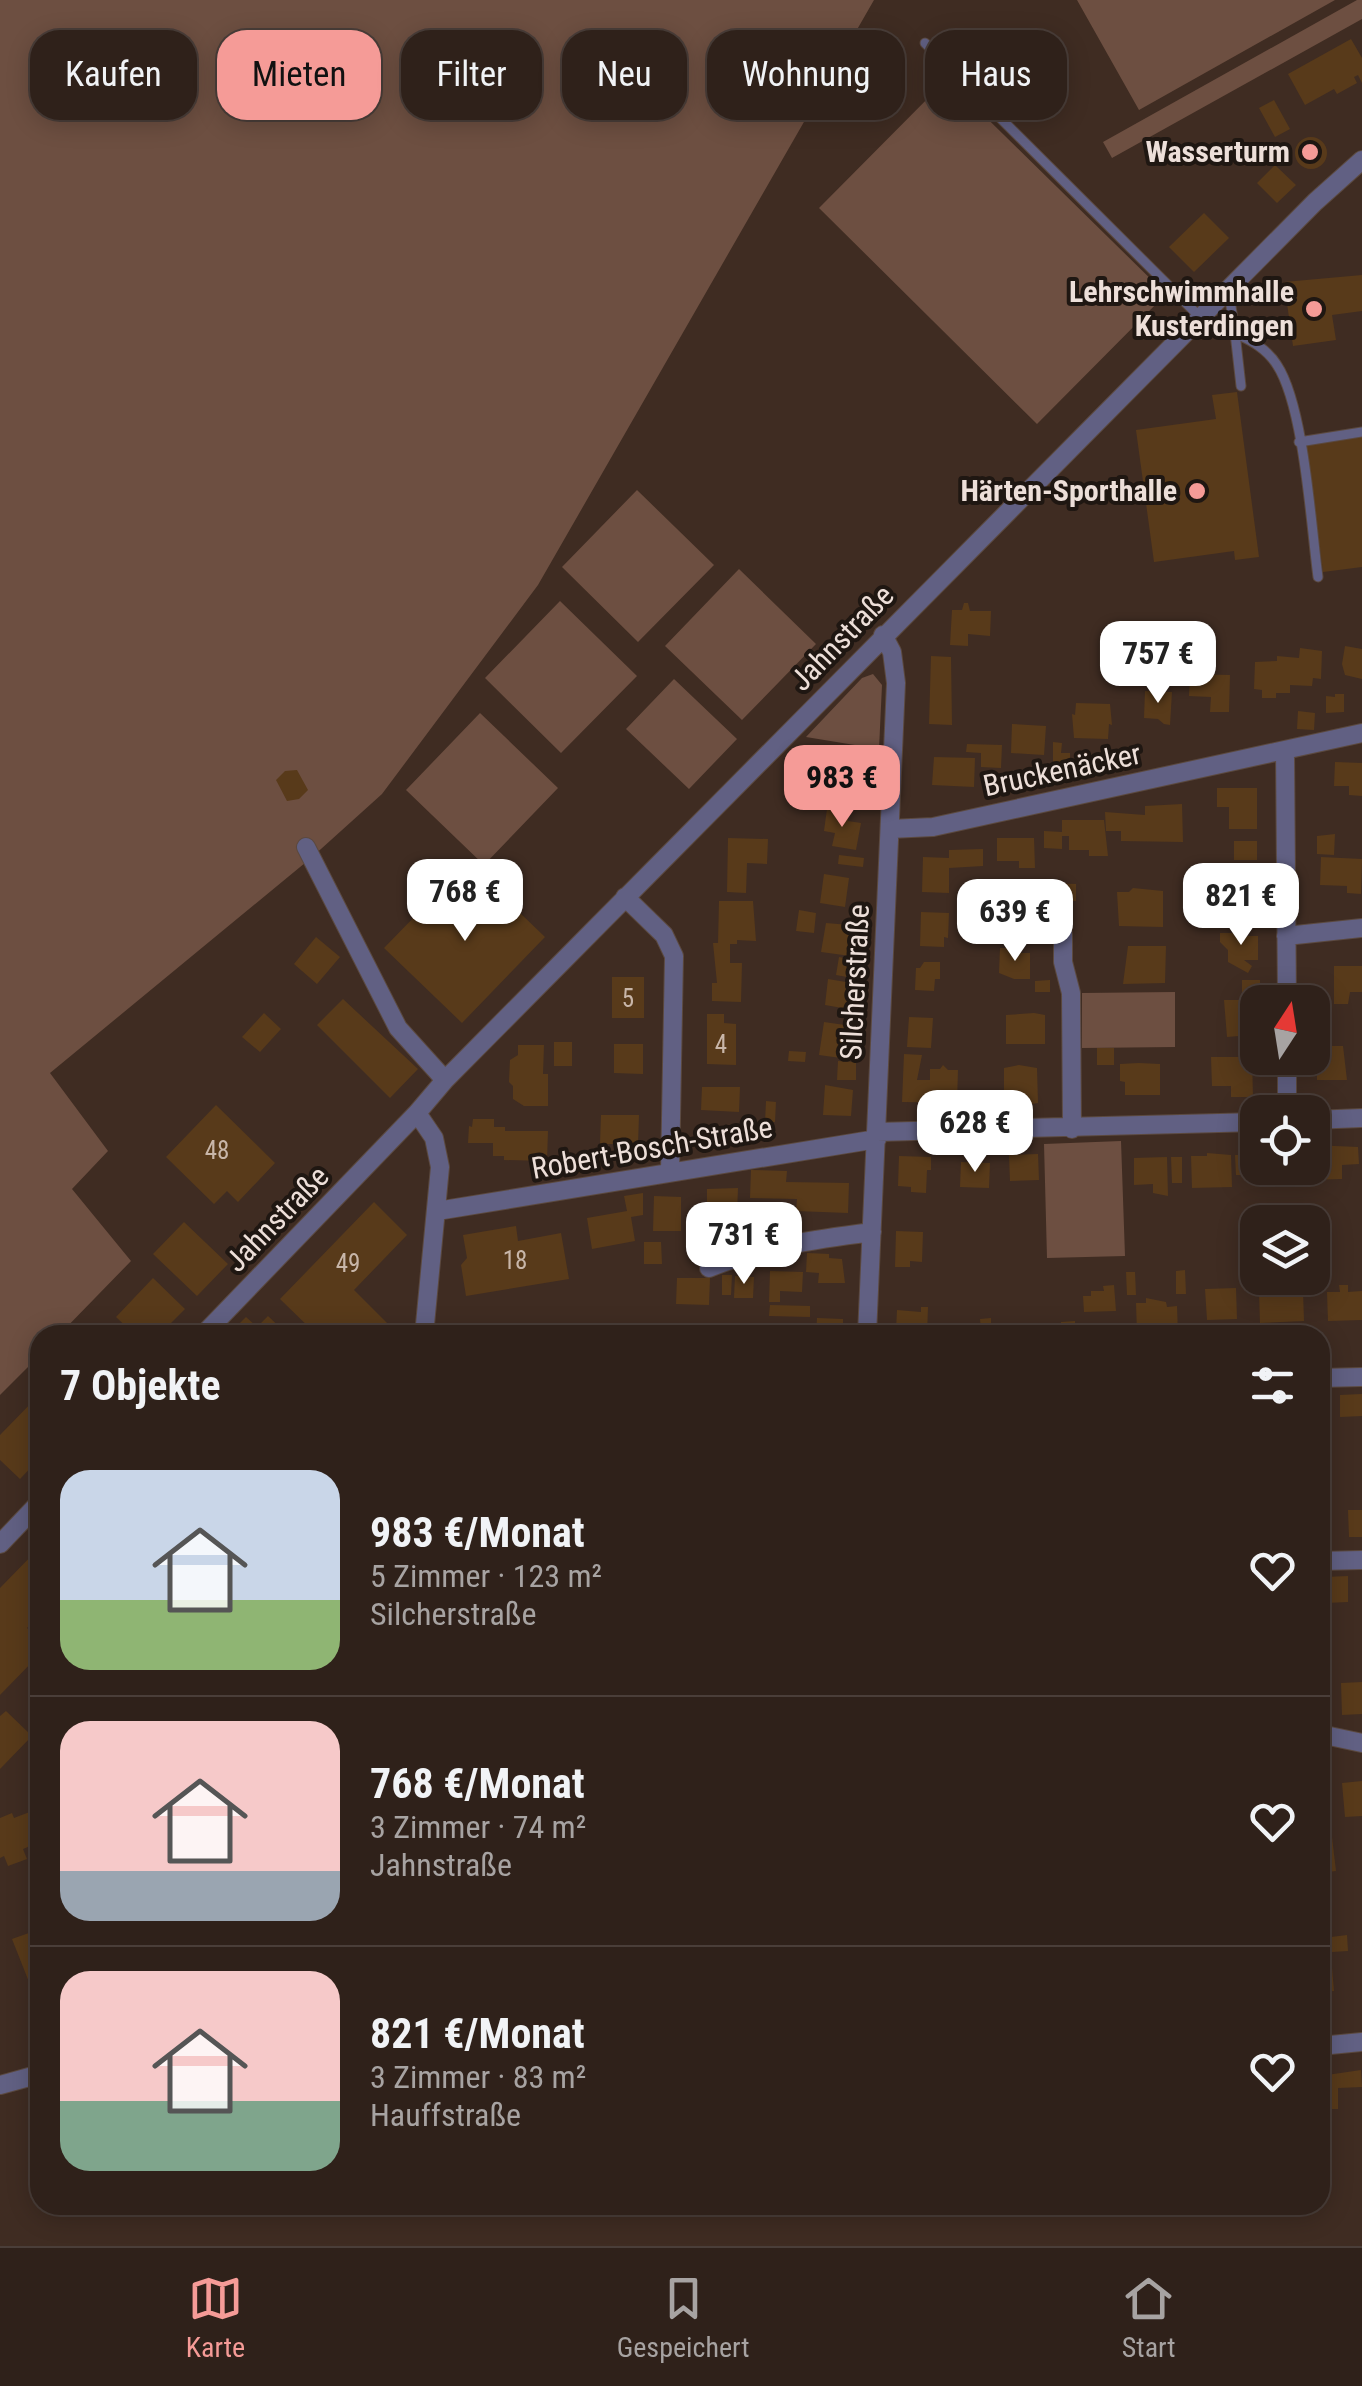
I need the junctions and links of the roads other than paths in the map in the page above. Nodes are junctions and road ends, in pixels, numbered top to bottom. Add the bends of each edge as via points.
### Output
1 (1002, 120) edge
2 (1362, 160) edge
3 (1228, 290) junction
4 (1200, 317) junction
5 (1234, 334) junction
6 (1241, 386) dead end
7 (1362, 432) edge
8 (1300, 442) junction
9 (1318, 577) dead end
10 (883, 635) junction
11 (1362, 733) edge
12 (1285, 750) junction
13 (890, 829) junction
14 (306, 848) dead end
15 (625, 898) junction
16 (1362, 928) edge
17 (1064, 934) dead end
18 (1286, 936) junction
19 (1286, 985) edge
20 (445, 1080) junction
21 (418, 1113) junction
22 (1362, 1118) edge
23 (1330, 1119) edge
24 (1240, 1123) edge
25 (1072, 1129) junction
26 (877, 1135) junction
27 (670, 1172) junction
28 (437, 1211) junction
29 (872, 1232) junction
30 (710, 1268) dead end
31 (212, 1325) edge
32 (425, 1325) edge
33 (867, 1325) edge
34 (1362, 1376) edge
35 (1330, 1378) edge
36 (30, 1512) edge
37 (0, 1544) edge
38 (1362, 1560) edge
39 (1330, 1561) edge
40 (1330, 1736) edge
41 (1362, 1743) edge
42 (1362, 2042) edge
43 (1330, 2045) edge
44 (30, 2077) edge
45 (0, 2085) edge

1 - 4 lane
2 - 3 street, Jahnstraße
3 - 4 street, Jahnstraße
3 - 5 lane
4 - 10 street, Jahnstraße
5 - 6 lane
5 - 8 lane via 1275,362
7 - 8 lane
8 - 9 lane
10 - 13 street, Silcherstraße via 896,672
10 - 15 street, Jahnstraße
11 - 12 street, Bruckenäcker
12 - 13 street, Bruckenäcker via 933,827
12 - 18 street
13 - 26 street, Silcherstraße
14 - 20 street via 398,1028
15 - 20 street, Jahnstraße
15 - 27 street via 664,935 674,956
16 - 18 street
17 - 25 street
18 - 19 street
20 - 21 street, Jahnstraße
21 - 28 street via 439,1152
21 - 31 street, Jahnstraße
22 - 23 street
24 - 25 street, Robert-Bosch-Straße
25 - 26 street, Robert-Bosch-Straße
26 - 27 street, Robert-Bosch-Straße
26 - 29 street, Silcherstraße
27 - 28 street, Robert-Bosch-Straße
28 - 32 street
29 - 30 street
29 - 33 street, Silcherstraße
34 - 35 street
36 - 37 street
38 - 39 street
40 - 41 street
42 - 43 street
44 - 45 street

